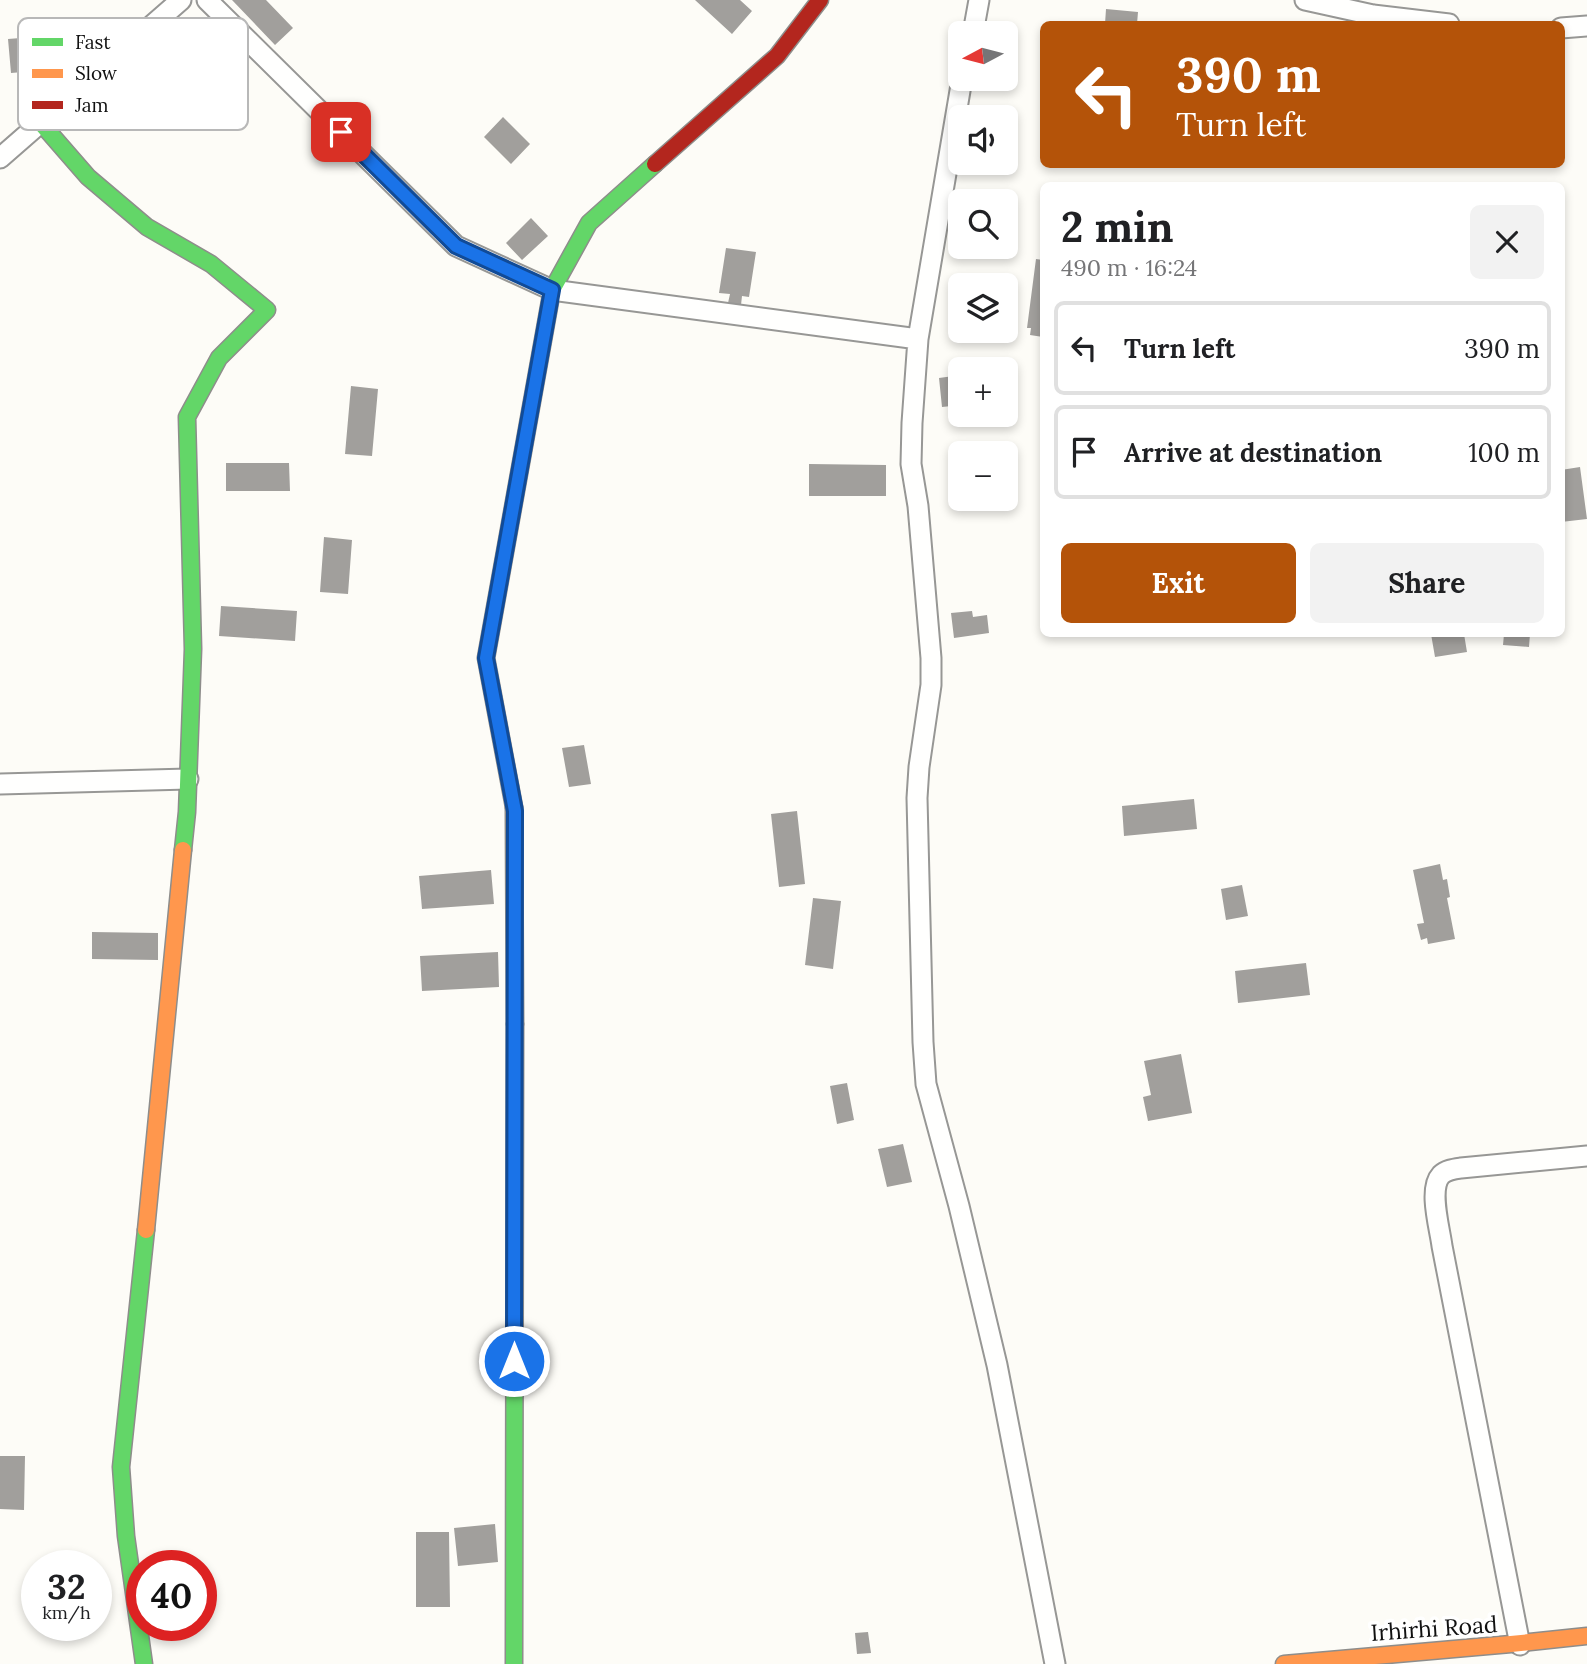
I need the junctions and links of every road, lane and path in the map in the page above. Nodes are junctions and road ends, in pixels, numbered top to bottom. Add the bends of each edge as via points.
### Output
1 (181, 0) edge
2 (207, 0) edge
3 (820, 0) edge
4 (979, 0) edge
5 (1305, 0) edge
6 (161, 18) edge
7 (225, 18) edge
8 (975, 21) edge
9 (1424, 21) edge
10 (1587, 26) edge
11 (1565, 28) edge
12 (248, 41) edge
13 (960, 91) edge
14 (33, 130) edge
15 (47, 130) edge
16 (0, 158) edge
17 (552, 290) junction
18 (918, 339) junction
19 (188, 779) junction
20 (0, 784) edge
21 (1587, 1156) edge
22 (1587, 1636) edge
23 (1520, 1645) junction
24 (144, 1664) edge
25 (514, 1664) edge
26 (1055, 1664) edge
27 (1284, 1664) edge

1 - 6 street
2 - 7 street
3 - 17 street via 776,56 589,223
4 - 8 street
5 - 9 street
10 - 11 street
12 - 17 street via 456,246
13 - 18 street
14 - 16 street
15 - 19 street via 88,177 137,218 211,264 267,310 219,358 187,417 192,649
17 - 18 street
17 - 25 street via 486,658 515,811
18 - 26 street via 911,464 932,658 917,797 926,1084 997,1365
19 - 20 street
19 - 24 street via 121,1468
21 - 23 street via 1447,1171 1434,1190
22 - 23 street, Irhirhi Road
23 - 27 street, Irhirhi Road

